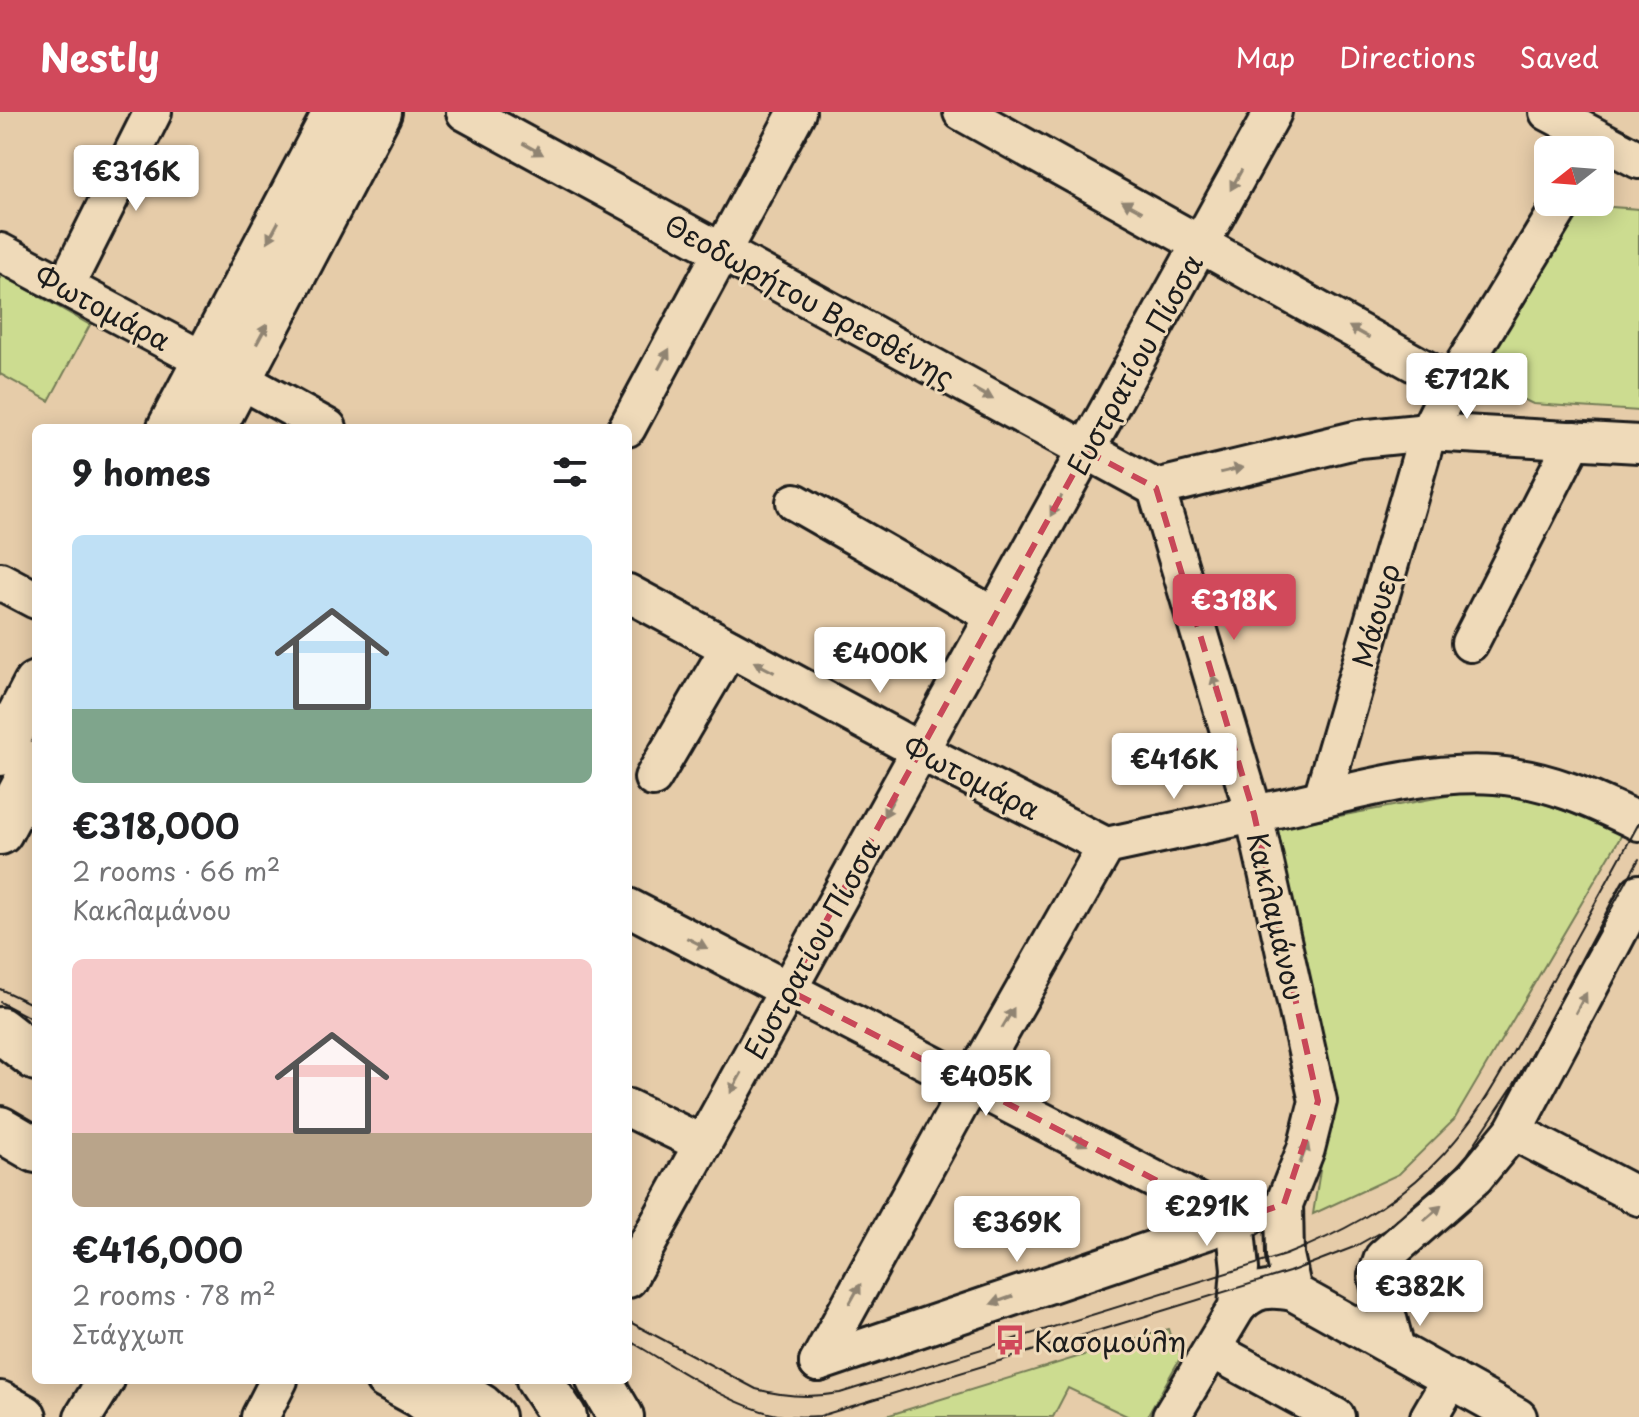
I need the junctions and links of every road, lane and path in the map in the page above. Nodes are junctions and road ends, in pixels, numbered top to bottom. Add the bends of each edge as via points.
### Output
1 (153, 112) edge
2 (336, 112) edge
3 (379, 112) edge
4 (465, 112) edge
5 (797, 112) edge
6 (962, 112) edge
7 (1273, 112) edge
8 (1548, 112) edge
9 (1604, 134) edge
10 (1639, 160) edge
11 (1554, 216) edge
12 (1200, 244) junction
13 (0, 252) edge
14 (722, 252) junction
15 (65, 287) junction
16 (222, 370) junction
17 (1452, 384) junction
18 (174, 424) edge
19 (214, 424) edge
20 (321, 424) edge
21 (629, 424) edge
22 (1428, 432) junction
23 (1574, 440) junction
24 (1639, 444) edge
25 (1086, 451) junction
26 (1156, 488) junction
27 (795, 502) dead end
28 (0, 581) edge
29 (632, 595) edge
30 (32, 598) edge
31 (994, 616) junction
32 (1470, 643) dead end
33 (729, 648) junction
34 (32, 692) edge
35 (920, 751) junction
36 (0, 753) edge
37 (32, 772) edge
38 (653, 778) dead end
39 (1322, 798) junction
40 (1254, 814) junction
41 (1639, 822) edge
42 (0, 832) edge
43 (1106, 846) junction
44 (1639, 893) edge
45 (632, 909) edge
46 (788, 990) junction
47 (971, 1084) junction
48 (632, 1110) edge
49 (0, 1129) edge
50 (1513, 1131) junction
51 (703, 1144) junction
52 (32, 1148) edge
53 (1639, 1197) edge
54 (1284, 1204) junction
55 (1235, 1221) junction
56 (632, 1272) edge
57 (1293, 1292) junction
58 (1237, 1307) junction
59 (1396, 1349) junction
60 (1213, 1350) junction
61 (1451, 1379) junction
62 (104, 1384) edge
63 (277, 1384) edge
64 (392, 1384) edge
65 (542, 1384) edge
66 (601, 1384) edge
67 (0, 1404) edge
68 (436, 1406) edge
69 (24, 1417) edge
70 (83, 1417) edge
71 (260, 1417) edge
72 (492, 1417) edge
73 (564, 1417) edge
74 (621, 1417) edge
75 (1171, 1417) edge
76 (1336, 1417) edge
77 (1429, 1417) edge
78 (1518, 1417) edge

1 - 15 street
2 -> 16 main road
16 -> 3 main road
4 -> 14 street, Θεοδωρήτου Βρεσθένης
5 - 14 street
12 -> 6 street
7 -> 12 street, Ευστρατίου Πίσσα
8 - 9 street
9 - 10 street
11 - 17 street, Μάουερ
17 -> 12 street
12 - 25 street, Ευστρατίου Πίσσα
13 - 15 street, Φωτομάρα
21 -> 14 street
14 -> 25 street, Θεοδωρήτου Βρεσθένης
15 - 16 street, Φωτομάρα
16 - 18 main road
16 - 19 main road
16 - 20 street, Φωτομάρα
17 - 22 street, Μάουερ
22 - 23 street
26 -> 22 street via 1359,439
22 - 39 street, Μάουερ
23 - 24 street
23 - 32 street
25 - 26 street, Θεοδωρήτου Βρεσθένης
25 -> 31 street, Ευστρατίου Πίσσα
40 -> 26 street, Κακλαμάνου
27 - 31 street
28 - 30 street
29 - 33 street, Φωτομάρα
31 - 35 street, Ευστρατίου Πίσσα
35 -> 33 street, Φωτομάρα
33 - 38 street
34 - 36 main road
35 - 43 street, Φωτομάρα
35 -> 46 street, Ευστρατίου Πίσσα
37 - 42 main road
39 - 40 street
39 - 41 street via 1450,775 1494,775 1582,794
40 - 43 street
54 -> 40 street, Κακλαμάνου via 1318,1101
47 -> 43 street
50 -> 44 street
45 -> 46 street
46 - 47 street
46 -> 51 street, Ευστρατίου Πίσσα
47 -> 55 street
55 -> 47 street via 818,1363
48 - 51 street
49 - 52 main road
50 - 53 street
59 -> 50 street via 1377,1276 1383,1258 1475,1177
51 - 56 street, Ευστρατίου Πίσσα
54 - 55 street
54 - 57 street, Κακλαμάνου via 1285,1255
55 - 58 street
57 - 58 street via 1269,1288 1249,1294
57 - 59 street
58 - 60 street
59 - 61 street
60 - 75 street
60 - 76 street
61 - 77 street
61 - 78 street
62 - 70 street
63 - 71 street
64 - 68 street
65 - 73 main road
66 - 74 main road
67 - 69 main road
68 - 72 main road via 481,1407

